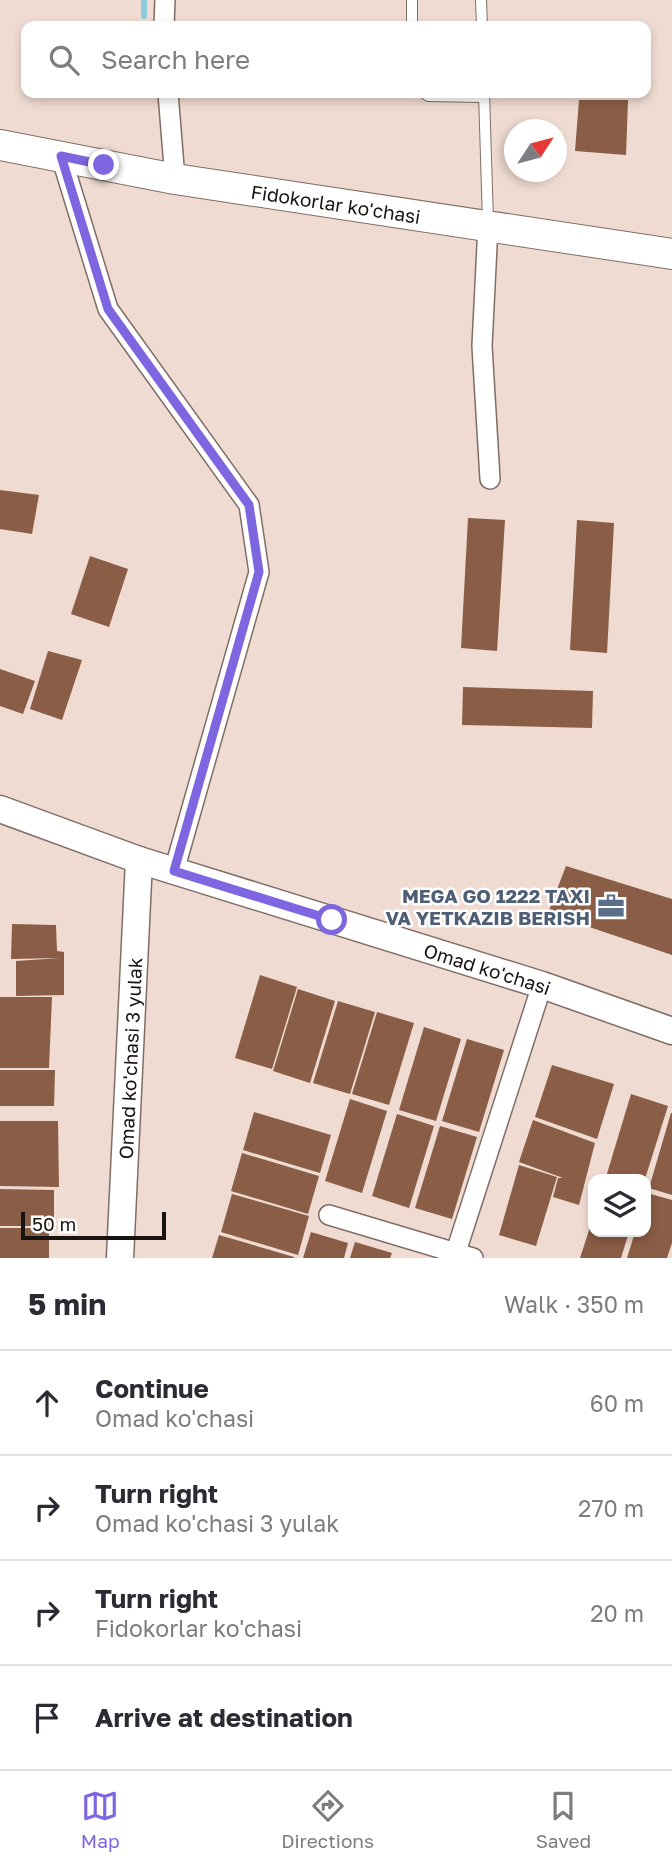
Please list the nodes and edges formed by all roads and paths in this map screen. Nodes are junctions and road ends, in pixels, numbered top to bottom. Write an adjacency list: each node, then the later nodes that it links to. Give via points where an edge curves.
1 (165, 0): 4 (street)
2 (412, 0): 5 (lane)
3 (481, 0): 6 (lane)
4 (164, 21)
5 (412, 21)
6 (482, 21)
7 (168, 98): 11 (street)
8 (484, 98): 12 (lane)
9 (0, 145): 10 (main road, Fidokorlar ko'chasi)
10 (61, 156): 11 (main road, Fidokorlar ko'chasi); 17 (street, via 108,309 249,505 259,572)
11 (175, 178): 12 (main road, Fidokorlar ko'chasi)
12 (488, 225): 13 (main road, Fidokorlar ko'chasi); 14 (street, via 482,346)
13 (672, 254)
14 (490, 479)
15 (0, 808): 16 (street, Omad ko'chasi)
16 (139, 860): 17 (street, Omad ko'chasi); 22 (street, Omad ko'chasi 3 yulak)
17 (174, 871): 18 (street, Omad ko'chasi)
18 (542, 985): 19 (street, Omad ko'chasi); 21 (street)
19 (672, 1031)
20 (329, 1215): 21 (street)
21 (461, 1256)
22 (120, 1258)

